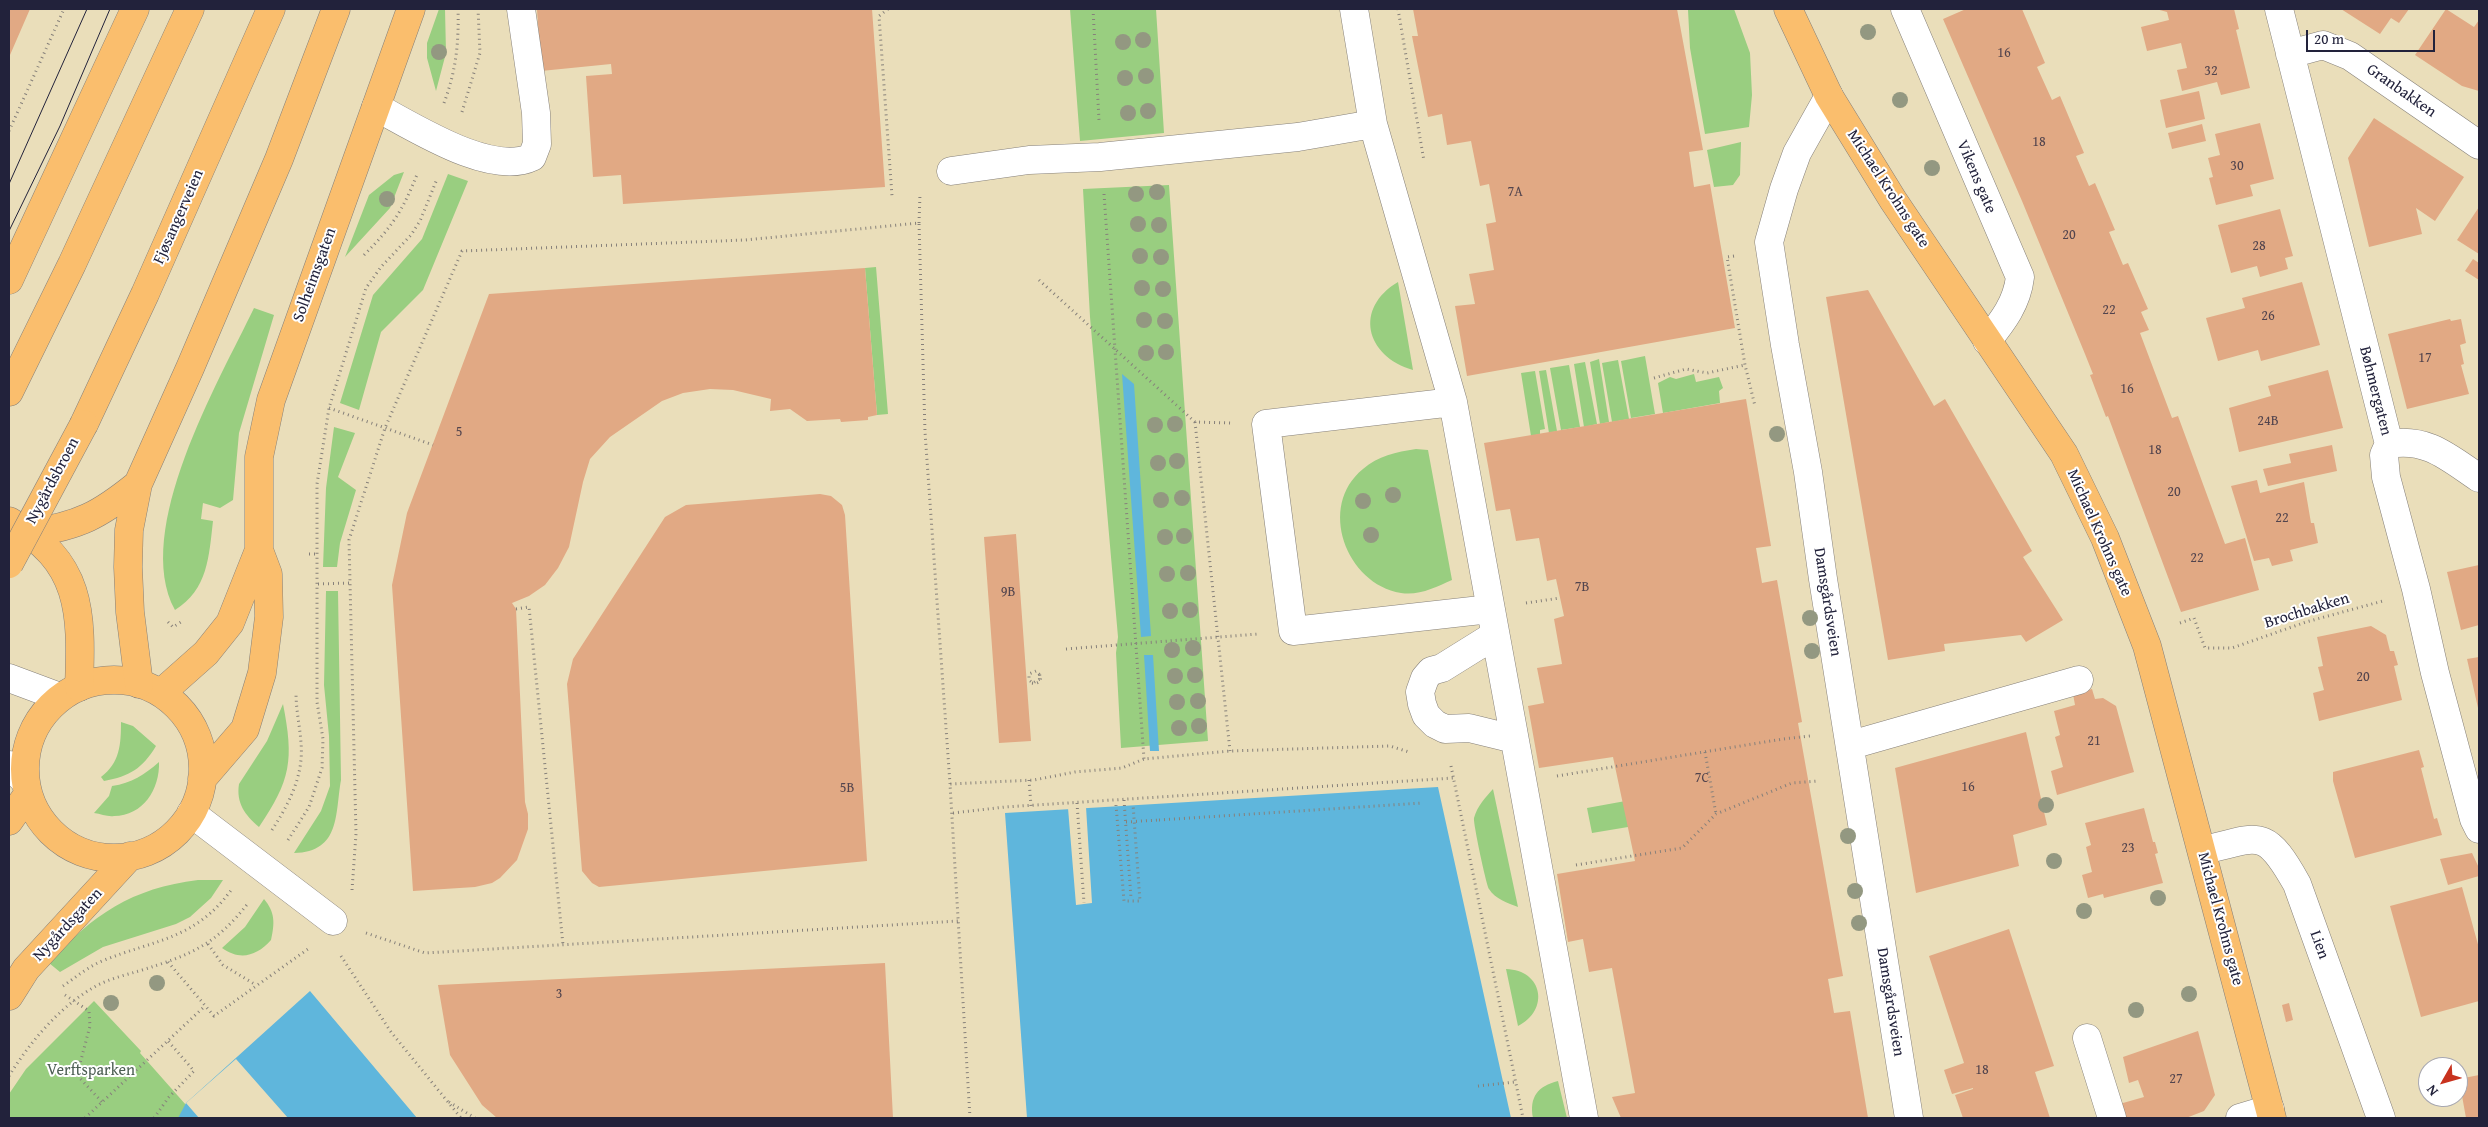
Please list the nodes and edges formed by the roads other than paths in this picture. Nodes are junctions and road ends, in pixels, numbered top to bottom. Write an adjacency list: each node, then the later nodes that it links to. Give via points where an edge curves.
1 (136, 9): 17 (main road)
2 (190, 9): 19 (main road)
3 (270, 9): 21 (main road, Fjøsangerveien)
4 (336, 9): 24 (main road, via 279,159)
5 (411, 9): 13 (main road, Solheimsgaten)
6 (521, 9): 13 (street, via 536,112 538,144 532,157 512,164 449,146)
7 (1354, 9): 14 (street)
8 (1788, 9): 12 (main road, Michael Krohns gate)
9 (1904, 9): 18 (street, Vikens gate, via 2020,277 2018,292 2009,312)
10 (2279, 9): 11 (street, Bøhmergaten)
11 (2290, 54): 15 (street, Granbakken, via 2323,45 2350,56); 22 (street, Bøhmergaten)
12 (1829, 96): 18 (main road, Michael Krohns gate); 47 (street, Damsgårdsveien, via 1797,154 1769,242)
13 (376, 107): 26 (main road, Solheimsgaten, via 271,400 259,457)
14 (1373, 124): 16 (street, via 1298,137 1100,157 1029,160); 20 (street)
15 (2479, 145)
16 (951, 171)
17 (9, 280)
18 (1987, 341): 40 (main road, Michael Krohns gate, via 2064,454 2105,538 2147,646)
19 (10, 390)
20 (1453, 402): 28 (street); 28 (street, via 1266,424 1293,631)
21 (84, 424): 27 (main road, Nygårdsbroen, bridge)
22 (2389, 444): 23 (street, via 2407,440 2433,448); 39 (street, Bøhmergaten, via 2384,455 2386,477 2437,682)
23 (2479, 478)
24 (138, 484): 25 (main road, via 110,507 84,521 61,529); 31 (main road, via 128,530 130,612)
25 (20, 527): 32 (main road, via 60,565 78,603 80,634)
26 (259, 550): 31 (main road, Solheimsgaten, via 230,623 206,653); 35 (main road, Solheimsgaten, via 268,574 269,617 262,672 245,729)
27 (9, 564)
28 (1493, 622): 33 (street); 33 (street, via 1442,668 1431,671 1420,692 1422,704 1426,715 1446,729 1469,728)
29 (9, 678): 32 (street)
30 (2079, 680): 34 (street)
31 (150, 688): 32 (main road, via 119,680 98,681); 35 (main road, via 180,709 194,730 202,754)
32 (70, 692): 36 (main road, via 49,708 31,734)
33 (1514, 739): 46 (street)
34 (1858, 743)
35 (202, 779): 37 (main road)
36 (21, 780): 38 (main road); 41 (main road, via 46,827 60,840 75,850 94,856)
37 (191, 813): 41 (main road, via 172,837 145,853); 42 (street)
38 (9, 821)
39 (2479, 829)
40 (2202, 851): 45 (main road, Michael Krohns gate); 50 (street, Lien, via 2246,839 2262,839 2282,856 2297,884)
41 (130, 856): 43 (main road, Nygårdsgaten, via 26,969)
42 (330, 928)
43 (9, 996)
44 (2087, 1038): 48 (street)
45 (2271, 1114): 49 (street)
46 (1584, 1118)
47 (1909, 1118)
48 (2112, 1118)
49 (2240, 1118)
50 (2381, 1118)

